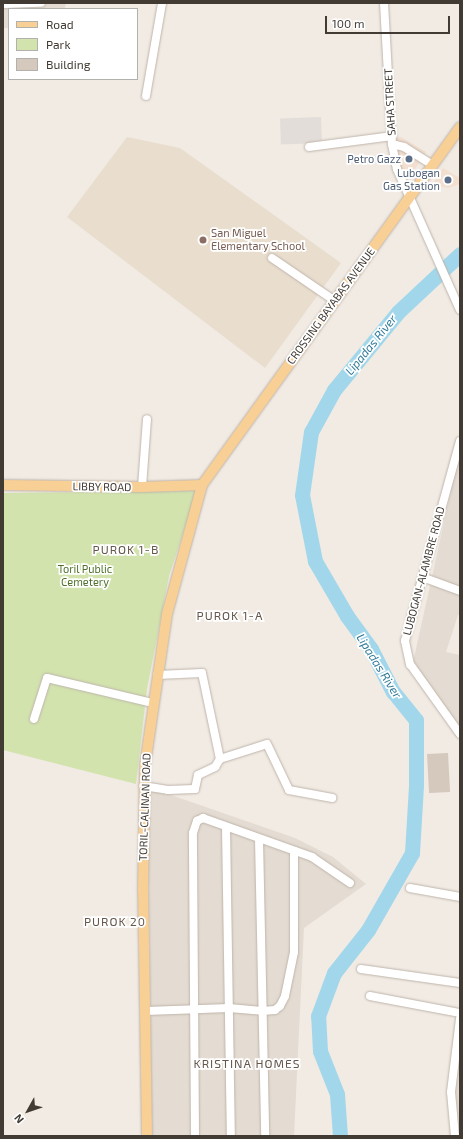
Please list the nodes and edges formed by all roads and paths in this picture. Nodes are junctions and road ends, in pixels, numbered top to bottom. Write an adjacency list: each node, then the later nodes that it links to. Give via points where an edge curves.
1 (41, 3): 4 (street)
2 (162, 3): 5 (street)
3 (384, 3): 7 (street, SAHA STREET)
4 (3, 4)
5 (146, 96)
6 (460, 127): 9 (main road, CROSSING BAYABAS AVENUE)
7 (392, 140): 8 (street); 9 (street); 10 (street, SAHA STREET, via 399,179)
8 (309, 147)
9 (433, 165): 10 (main road, CROSSING BAYABAS AVENUE)
10 (409, 198): 12 (main road, CROSSING BAYABAS AVENUE); 13 (street)
11 (272, 258): 12 (street)
12 (334, 301): 17 (main road, CROSSING BAYABAS AVENUE)
13 (460, 310)
14 (147, 419): 18 (street)
15 (460, 441): 19 (street, LUBOGAN-ALAMBRE ROAD)
16 (3, 485): 18 (main road, LIBBY ROAD)
17 (202, 485): 18 (main road, LIBBY ROAD); 21 (main road, TORIL-CALINAN ROAD, via 172,590)
18 (142, 487)
19 (422, 576): 20 (street); 24 (street, LUBOGAN-ALAMBRE ROAD, via 407,630 407,654 410,664)
20 (460, 591)
21 (157, 675): 22 (main road, TORIL-CALINAN ROAD); 25 (street, via 202,673)
22 (152, 703): 23 (street, via 47,678); 26 (main road, TORIL-CALINAN ROAD)
23 (34, 719)
24 (460, 734)
25 (220, 759): 26 (street, via 214,767 198,775 195,789 168,790); 27 (street, via 267,744 289,790)
26 (143, 786): 39 (main road, TORIL-CALINAN ROAD)
27 (332, 798)
28 (226, 827): 29 (street); 37 (street, via 202,818 193,833); 38 (street)
29 (259, 839): 30 (street); 40 (street)
30 (294, 851): 31 (street, via 312,857); 40 (street, via 292,965 280,1006 274,1010)
31 (350, 883)
32 (410, 888): 33 (street)
33 (460, 897)
34 (361, 970): 35 (street)
35 (460, 983)
36 (370, 996): 41 (street)
37 (194, 1008): 38 (street); 39 (street); 44 (street)
38 (229, 1008): 40 (street); 45 (street)
39 (146, 1011): 43 (main road, TORIL-CALINAN ROAD)
40 (262, 1011): 46 (street)
41 (460, 1013)
42 (460, 1019): 47 (street, via 451,1092)
43 (147, 1136)
44 (194, 1136)
45 (231, 1136)
46 (265, 1136)
47 (455, 1136)

